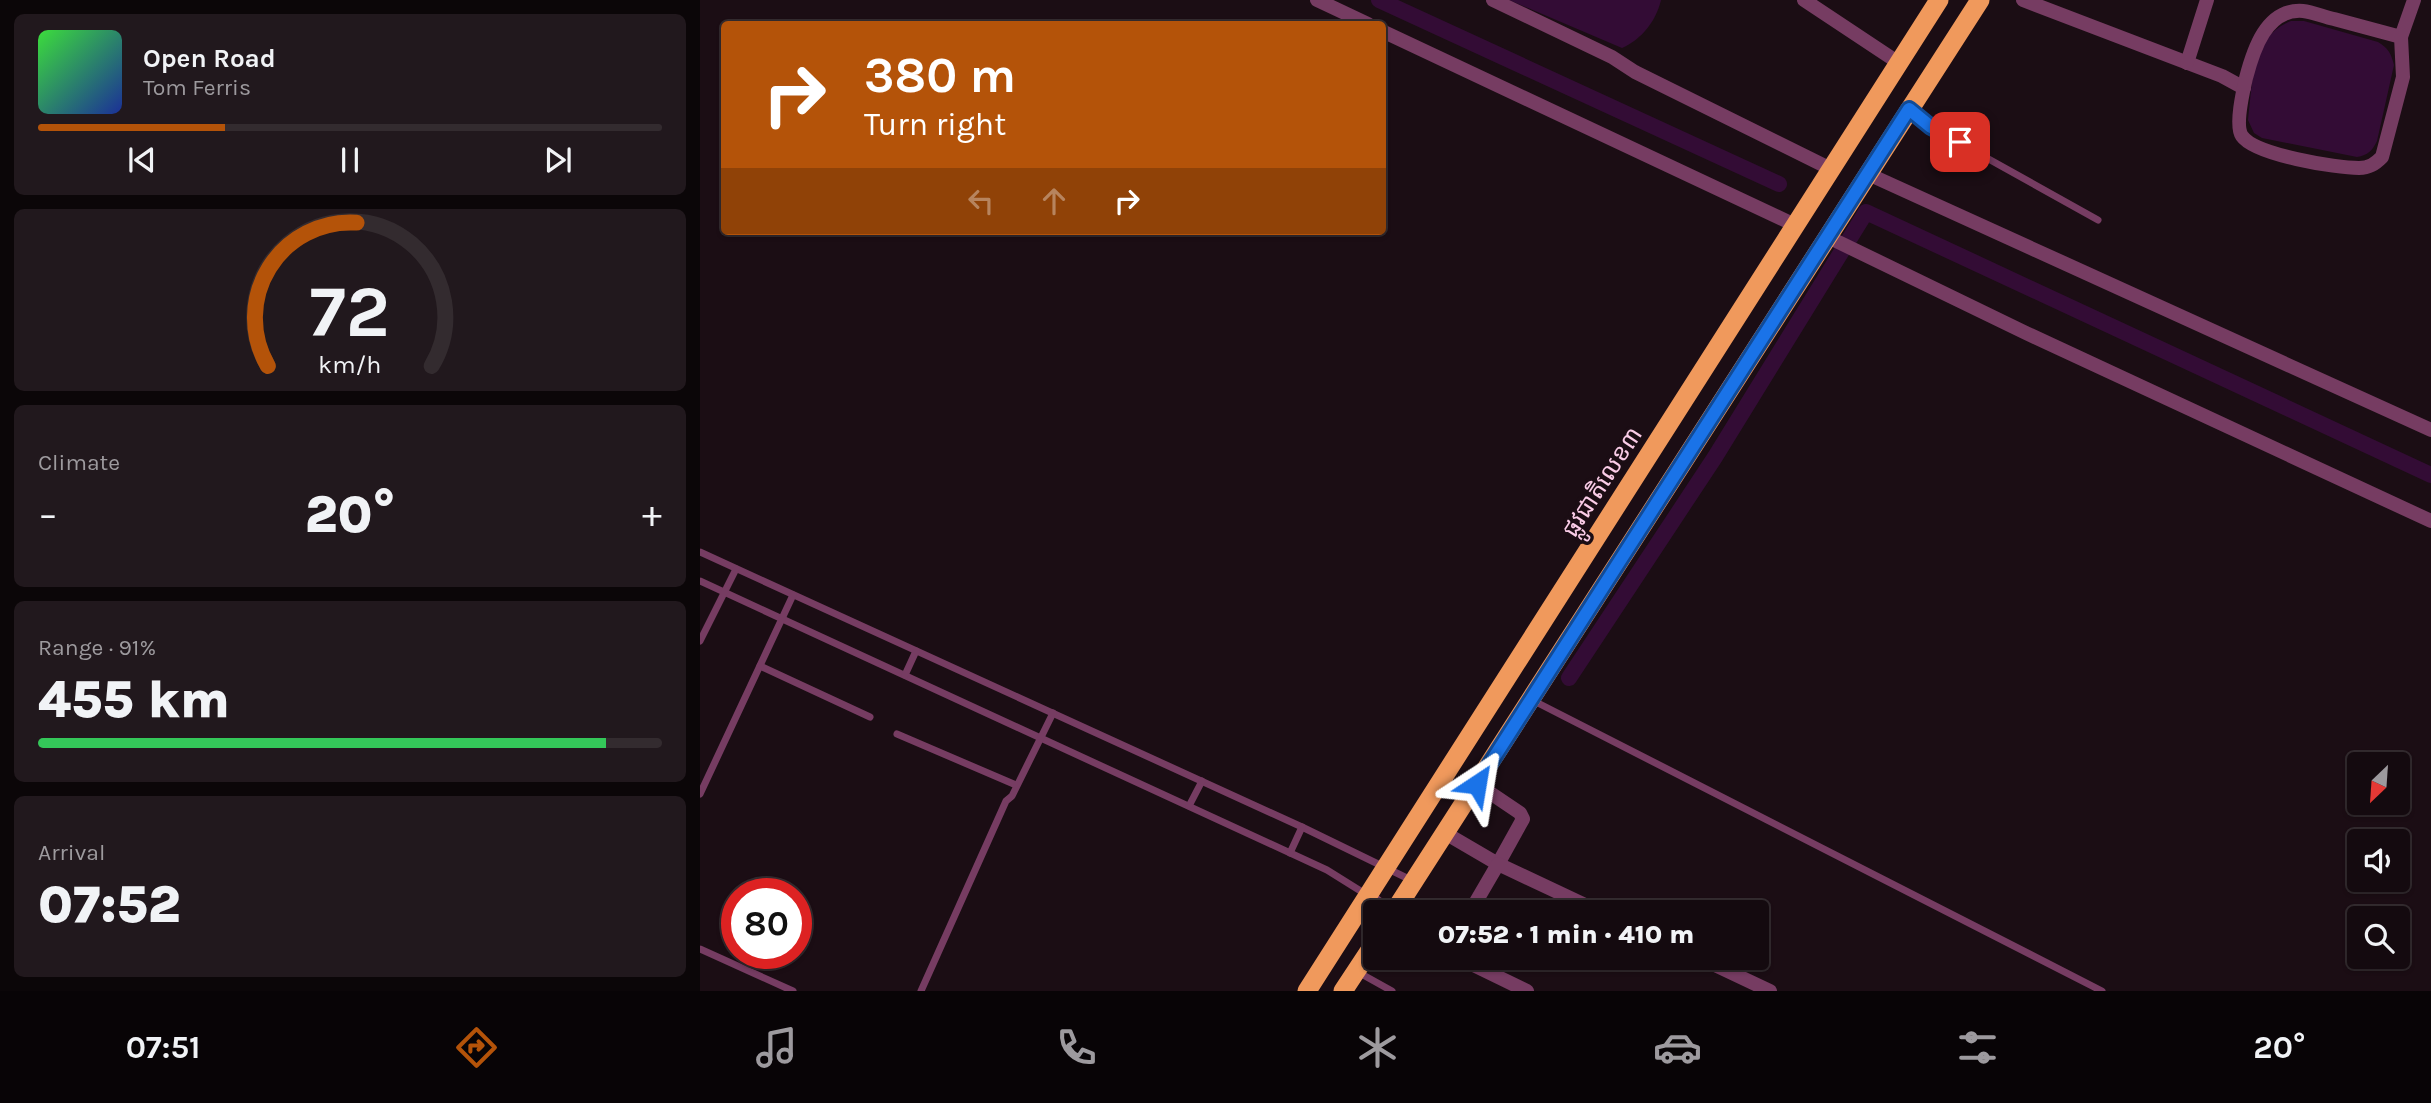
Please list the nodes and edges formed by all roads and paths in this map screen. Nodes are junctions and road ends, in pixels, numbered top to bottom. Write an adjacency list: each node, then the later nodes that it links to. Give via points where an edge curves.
1 (1317, 0): 9 (street)
2 (1493, 0): 16 (street)
3 (1804, 0): 12 (street)
4 (1939, 0): 12 (highway, ផ្លូវជាតិលេខ៣)
5 (1980, 0): 15 (highway)
6 (2023, 0): 13 (street)
7 (2207, 0): 13 (street)
8 (2414, 0): 11 (street)
9 (1362, 21)
10 (1386, 33): 18 (street)
11 (2401, 37): 14 (street, via 2303,11 2281,15 2256,43); 14 (street, via 2403,77 2382,157 2372,166 2360,169 2286,157 2249,143 2239,128)
12 (1899, 63): 16 (highway, ផ្លូវជាតិលេខ៣)
13 (2187, 63): 14 (street)
14 (2244, 88)
15 (1909, 109): 17 (highway); 19 (lane, via 1931,127)
16 (1830, 172): 18 (highway, ផ្លូវជាតិលេខ៣)
17 (1864, 180): 20 (highway); 21 (street)
18 (1799, 220): 47 (highway, ផ្លូវជាតិលេខ៣)
19 (2098, 220)
20 (1830, 233): 22 (street, via 2026,332); 33 (highway)
21 (2431, 430)
22 (2431, 521)
23 (700, 552): 24 (lane)
24 (736, 569): 26 (lane); 27 (lane)
25 (700, 581): 26 (lane)
26 (725, 592): 28 (lane); 29 (lane)
27 (793, 595): 28 (lane); 30 (lane)
28 (782, 618): 31 (lane); 32 (lane)
29 (700, 641)
30 (916, 651): 32 (lane); 34 (lane)
31 (760, 666): 35 (lane); 41 (lane)
32 (905, 675): 37 (lane)
33 (1531, 700): 39 (highway); 66 (lane)
34 (1053, 713): 37 (lane); 38 (lane)
35 (870, 717)
36 (897, 734): 40 (lane)
37 (1040, 738): 40 (lane); 42 (lane)
38 (1202, 781): 42 (lane); 43 (lane)
39 (1477, 784): 44 (highway); 46 (street, via 1523,819)
40 (1016, 785): 60 (lane)
41 (700, 794)
42 (1189, 806): 45 (lane)
43 (1303, 827): 45 (lane); 47 (lane)
44 (1445, 833): 46 (street); 48 (highway)
45 (1290, 853): 49 (lane)
46 (1498, 864): 52 (street); 53 (street)
47 (1387, 866): 48 (lane); 49 (highway, ផ្លូវជាតិលេខ៣)
48 (1415, 882): 51 (highway)
49 (1368, 896): 50 (street); 61 (highway, ផ្លូវជាតិលេខ៣)
50 (1373, 900)
51 (1402, 900)
52 (1477, 900)
53 (1574, 900)
54 (700, 949): 59 (lane)
55 (1363, 960): 58 (highway)
56 (1484, 970): 64 (street)
57 (1726, 970): 65 (street)
58 (1356, 971): 62 (highway); 63 (lane)
59 (793, 991)
60 (921, 991)
61 (1307, 991)
62 (1343, 991)
63 (1392, 991)
64 (1527, 991)
65 (1770, 991)
66 (2102, 991)

